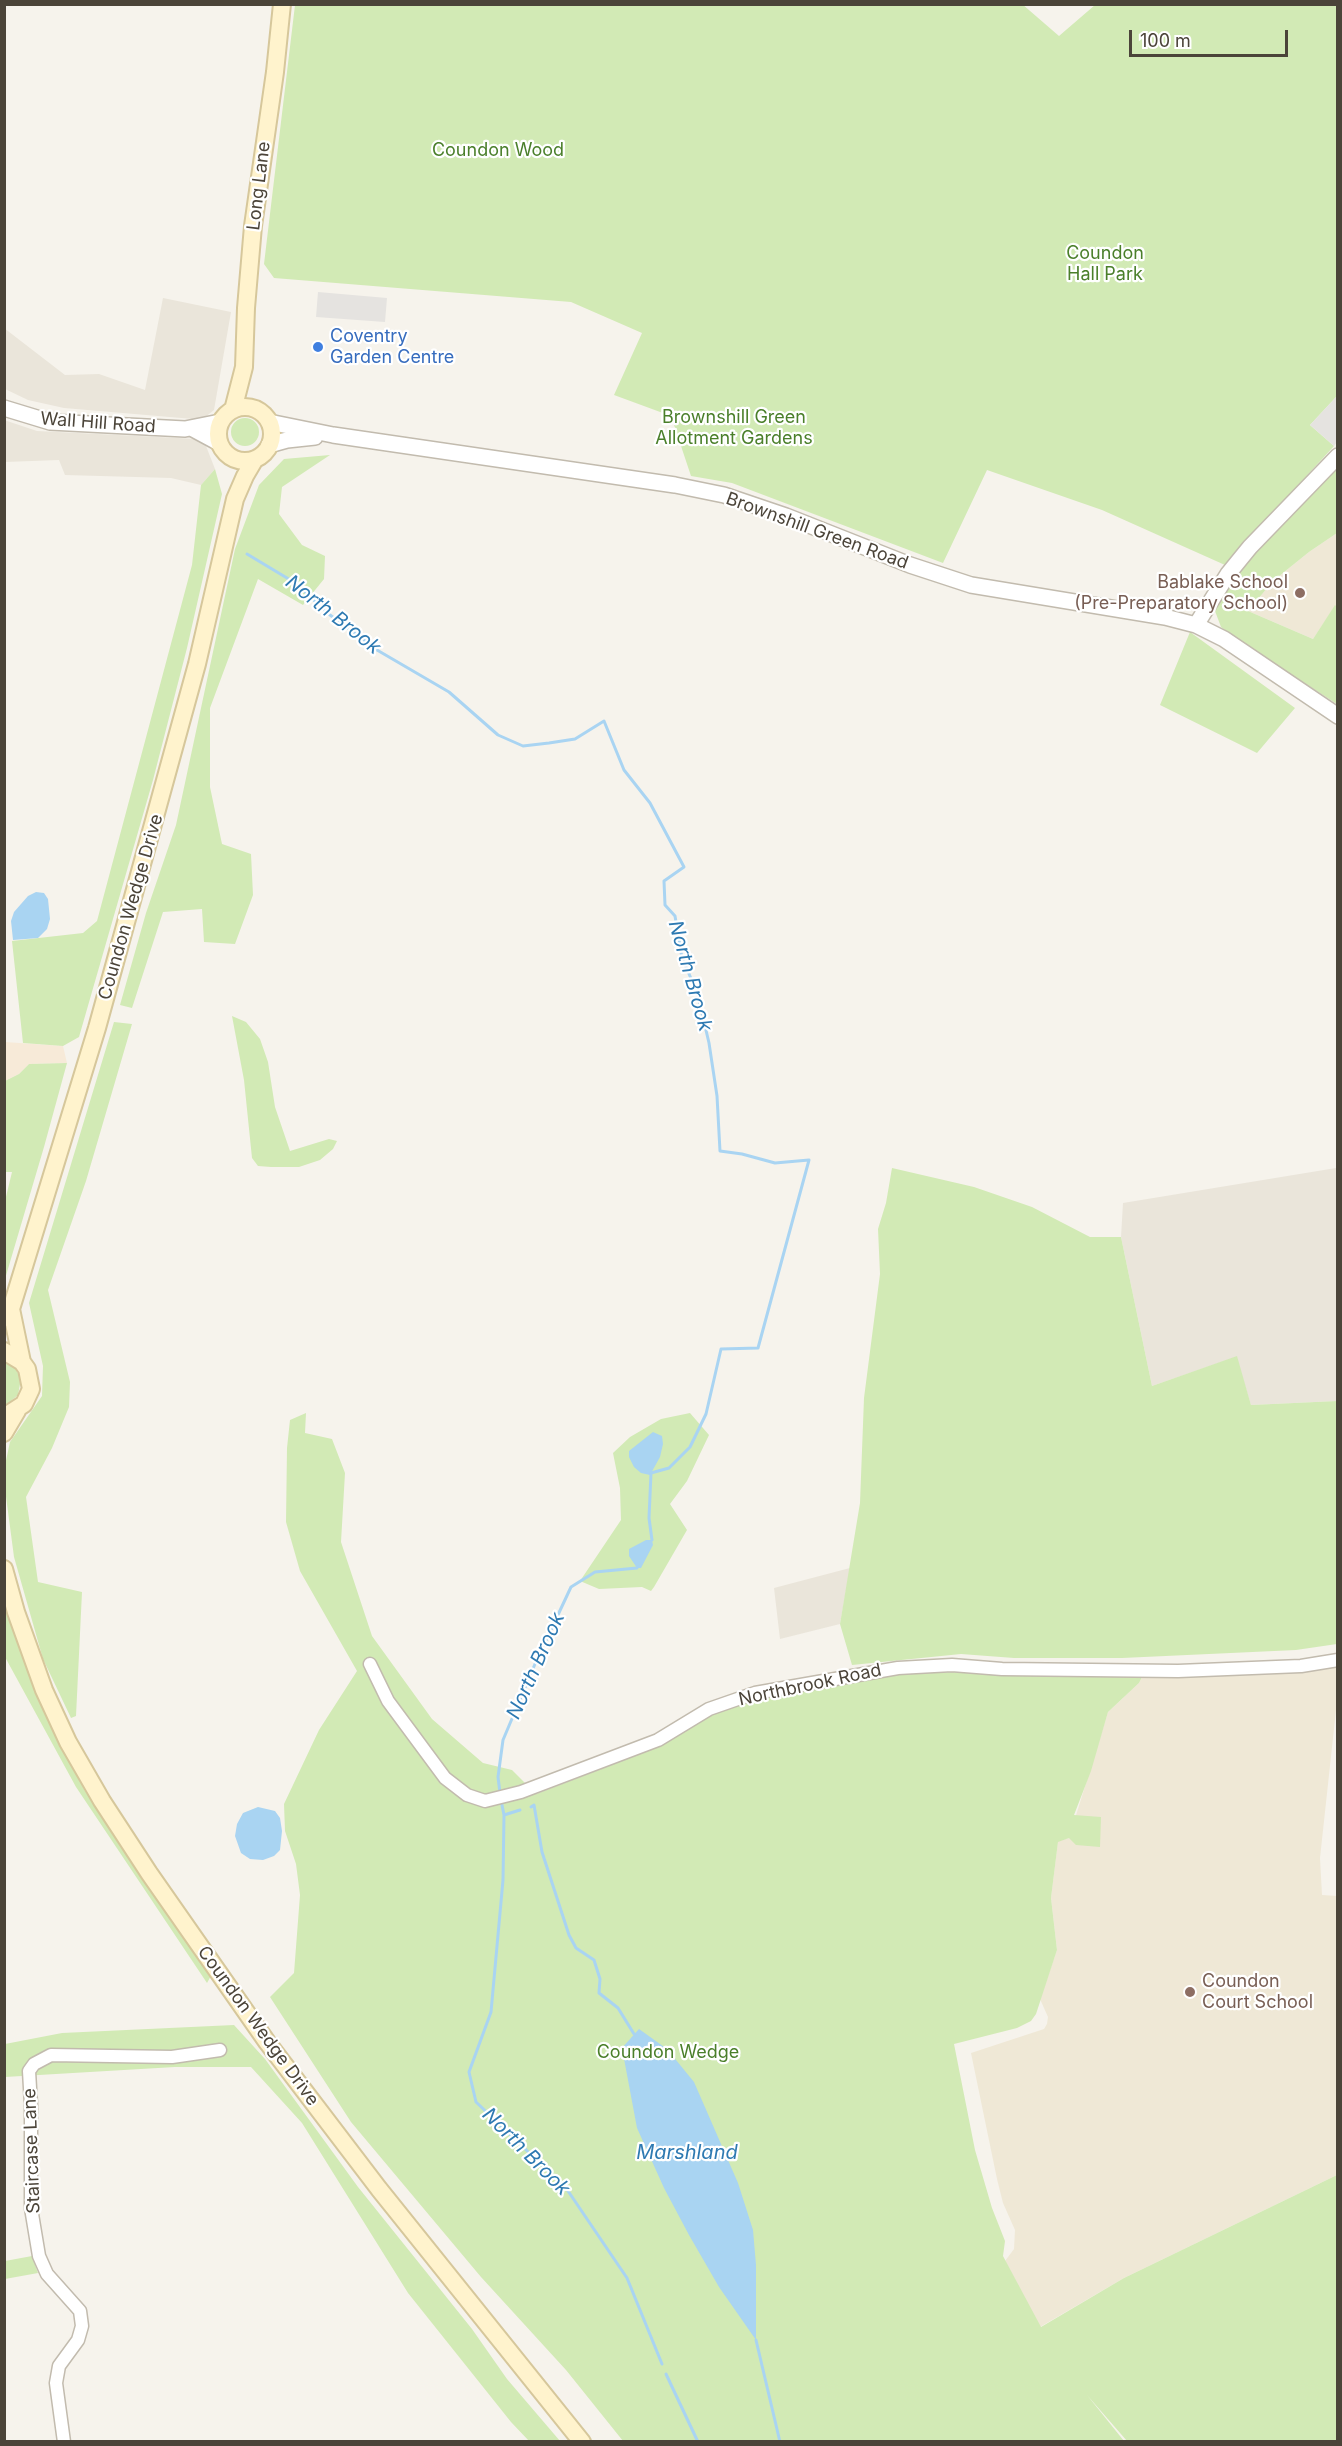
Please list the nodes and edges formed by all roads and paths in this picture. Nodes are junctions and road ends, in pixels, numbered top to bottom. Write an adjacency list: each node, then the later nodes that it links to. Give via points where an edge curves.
1 (282, 4): 2 (main road, Long Lane, via 253,225)
2 (244, 367): 4 (main road, Long Lane); 5 (main road, Long Lane)
3 (4, 408): 8 (street, Wall Hill Road, via 50,422)
4 (232, 410): 5 (main road); 6 (main road)
5 (256, 410): 7 (main road)
6 (220, 422): 8 (street, Wall Hill Road); 11 (main road, via 218,431)
7 (269, 422): 9 (street, Brownshill Green Road); 10 (main road)
8 (193, 429): 11 (street, Wall Hill Road)
9 (333, 435): 10 (street); 15 (street, Brownshill Green Road, via 724,495 971,585 1165,616)
10 (269, 445): 13 (main road)
11 (223, 448): 13 (main road, via 237,460); 14 (main road, Coundon Wedge Drive, via 232,468)
12 (1338, 456): 15 (street, via 1250,547)
13 (255, 459): 14 (main road, Coundon Wedge Drive)
14 (235, 500): 17 (main road, Coundon Wedge Drive, via 197,664 147,849 97,1028)
15 (1196, 625): 16 (street, Brownshill Green Road, via 1224,639)
16 (1338, 716)
17 (8, 1314): 19 (main road, Coundon Wedge Drive)
18 (4, 1351): 19 (main road)
19 (22, 1362): 20 (main road, Coundon Wedge Drive, via 31,1389 24,1404)
20 (11, 1414): 21 (main road, Coundon Wedge Drive)
21 (4, 1433)
22 (4, 1569): 27 (main road, Coundon Wedge Drive, via 44,1690 68,1742 143,1864 267,2042)
23 (1338, 1660): 24 (street, Northbrook Road, via 1301,1666 1178,1671 952,1665 898,1668 755,1693 709,1709 658,1740 521,1792 485,1801 466,1795 445,1778 388,1701)
24 (370, 1664)
25 (220, 2050): 26 (street, Staircase Lane, via 172,2056 51,2055 29,2071 31,2208 39,2256 47,2274 80,2311 82,2326 78,2340 59,2366 56,2383)
26 (64, 2442)
27 (582, 2442)

